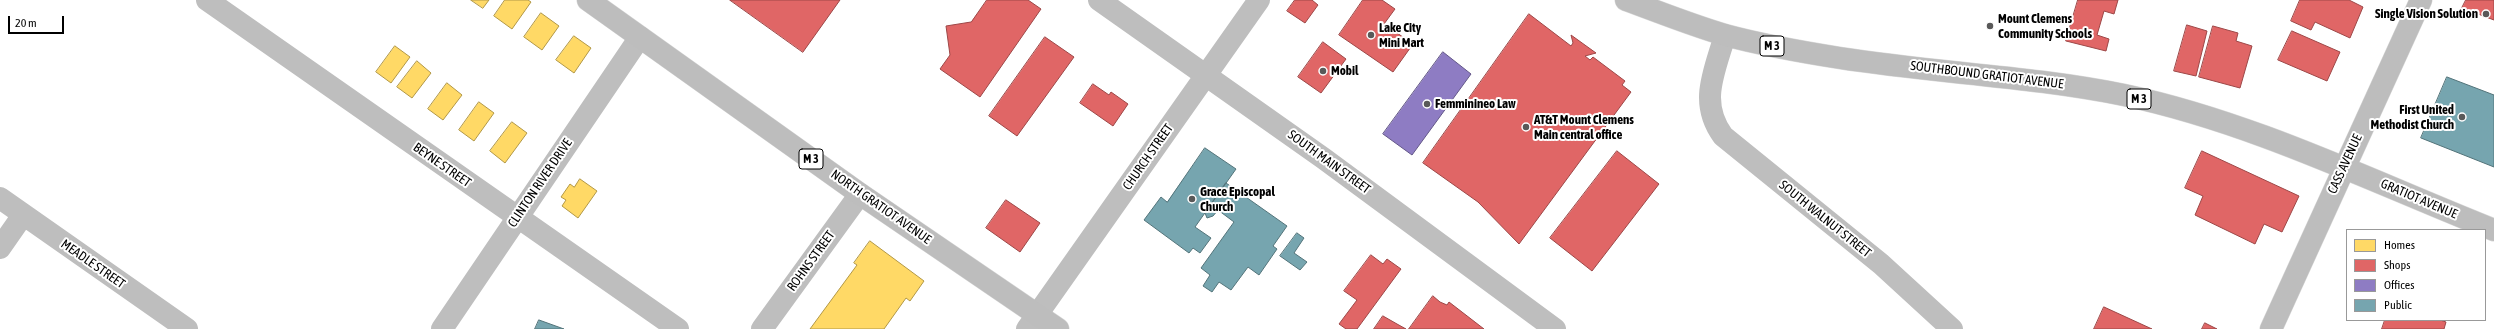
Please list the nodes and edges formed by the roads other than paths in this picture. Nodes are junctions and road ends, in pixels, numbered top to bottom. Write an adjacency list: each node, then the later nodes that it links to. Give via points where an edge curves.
1 (207, 0): 14 (street, BEYNE STREET)
2 (588, 0): 8 (main road, NORTH GRATIOT AVENUE / M 3)
3 (1099, 0): 9 (street, SOUTH MAIN STREET)
4 (1259, 0): 9 (street, CHURCH STREET)
5 (1626, 0): 7 (main road, SOUTHBOUND GRATIOT AVENUE / M 3)
6 (2421, 0): 10 (main road, CASS AVENUE)
7 (1725, 35): 10 (main road, SOUTHBOUND GRATIOT AVENUE / M 3, via 1842,58 2037,80 2125,95 2241,128); 24 (street, SOUTH WALNUT STREET, via 1708,97 1716,126 1730,143 1881,264)
8 (640, 38): 11 (main road, NORTH GRATIOT AVENUE / M 3); 14 (street, CLINTON RIVER DRIVE)
9 (1206, 75): 17 (street, CHURCH STREET); 18 (street, SOUTH MAIN STREET, via 1324,158)
10 (2344, 168): 15 (main road, GRATIOT AVENUE / M 3); 25 (main road, CASS AVENUE)
11 (860, 194): 17 (main road, NORTH GRATIOT AVENUE / M 3); 22 (street, ROHNS STREET)
12 (0, 198): 13 (street, MEADLE STREET)
13 (23, 215): 16 (street); 19 (street, MEADLE STREET)
14 (516, 218): 20 (street, CLINTON RIVER DRIVE); 21 (street, BEYNE STREET)
15 (2494, 230)
16 (0, 248)
17 (1032, 322): 23 (main road, NORTH GRATIOT AVENUE / M 3)
18 (1548, 327)
19 (187, 329)
20 (442, 329)
21 (678, 329)
22 (762, 329)
23 (1058, 329)
24 (1952, 329)
25 (2271, 329)

